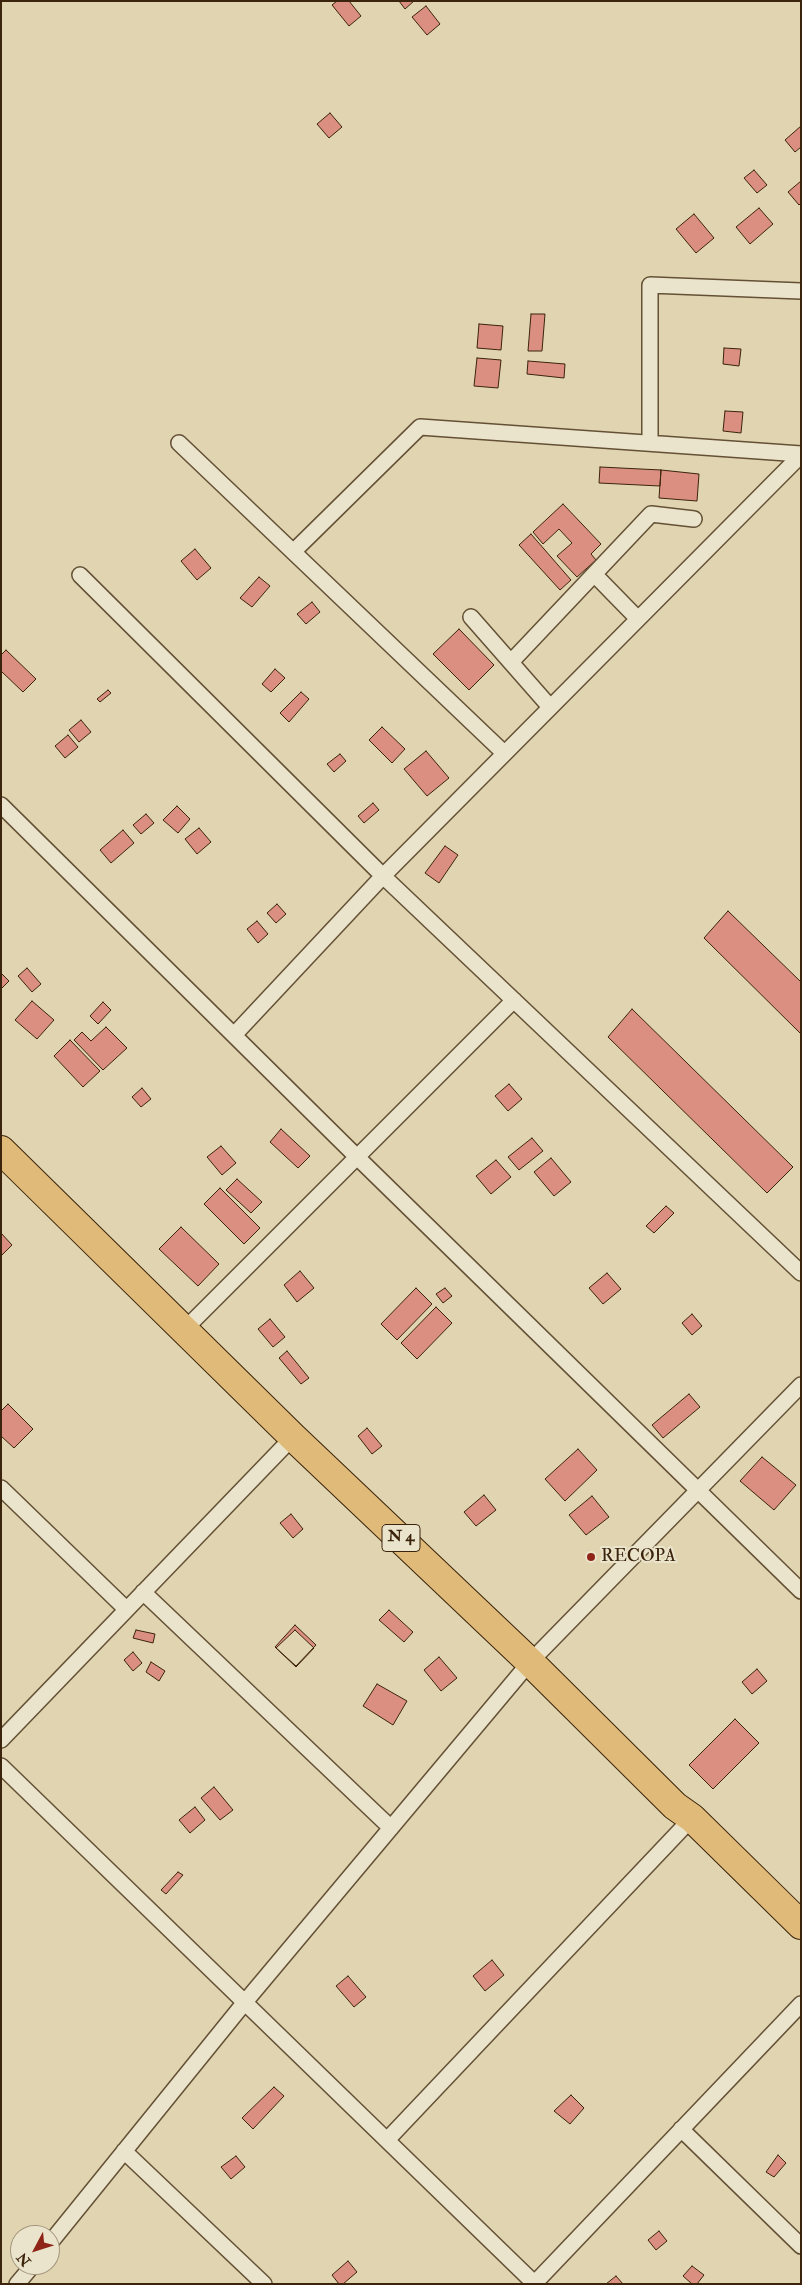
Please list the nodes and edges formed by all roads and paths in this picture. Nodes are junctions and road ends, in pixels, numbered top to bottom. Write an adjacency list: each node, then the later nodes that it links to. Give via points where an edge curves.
1 (801, 291): 3 (street, via 650,285)
2 (178, 443): 6 (street)
3 (650, 443): 4 (street); 6 (street, via 420,427)
4 (801, 454): 10 (street)
5 (694, 518): 7 (street, via 651,514)
6 (293, 552): 13 (street)
7 (594, 574): 10 (street); 11 (street)
8 (80, 575): 15 (street)
9 (472, 618): 11 (street)
10 (638, 619): 12 (street)
11 (511, 662): 12 (street)
12 (550, 707): 13 (street)
13 (504, 753): 15 (street)
14 (1, 804): 17 (street)
15 (383, 876): 16 (street); 17 (street)
16 (514, 1000): 19 (street); 20 (street)
17 (234, 1035): 19 (street)
18 (1, 1150): 21 (highway, N 4)
19 (356, 1156): 21 (street); 25 (street)
20 (801, 1273)
21 (184, 1330): 23 (highway, N 4)
22 (801, 1385): 25 (street)
23 (293, 1437): 27 (street); 29 (highway, N 4)
24 (1, 1488): 28 (street)
25 (698, 1492): 26 (street); 29 (street)
26 (801, 1591)
27 (143, 1592): 28 (street); 33 (street)
28 (126, 1610): 30 (street)
29 (530, 1662): 32 (highway, N 4, via 675,1806); 33 (street)
30 (1, 1740)
31 (1, 1766): 35 (street)
32 (692, 1818): 34 (highway, N 4); 38 (street)
33 (391, 1828): 35 (street)
34 (801, 1925)
35 (245, 2002): 38 (street); 39 (street)
36 (801, 2004): 37 (street)
37 (682, 2129): 41 (street); 43 (street)
38 (387, 2140): 43 (street)
39 (124, 2151): 40 (street); 42 (street)
40 (60, 2231)
41 (801, 2246)
42 (264, 2284)
43 (535, 2284)

